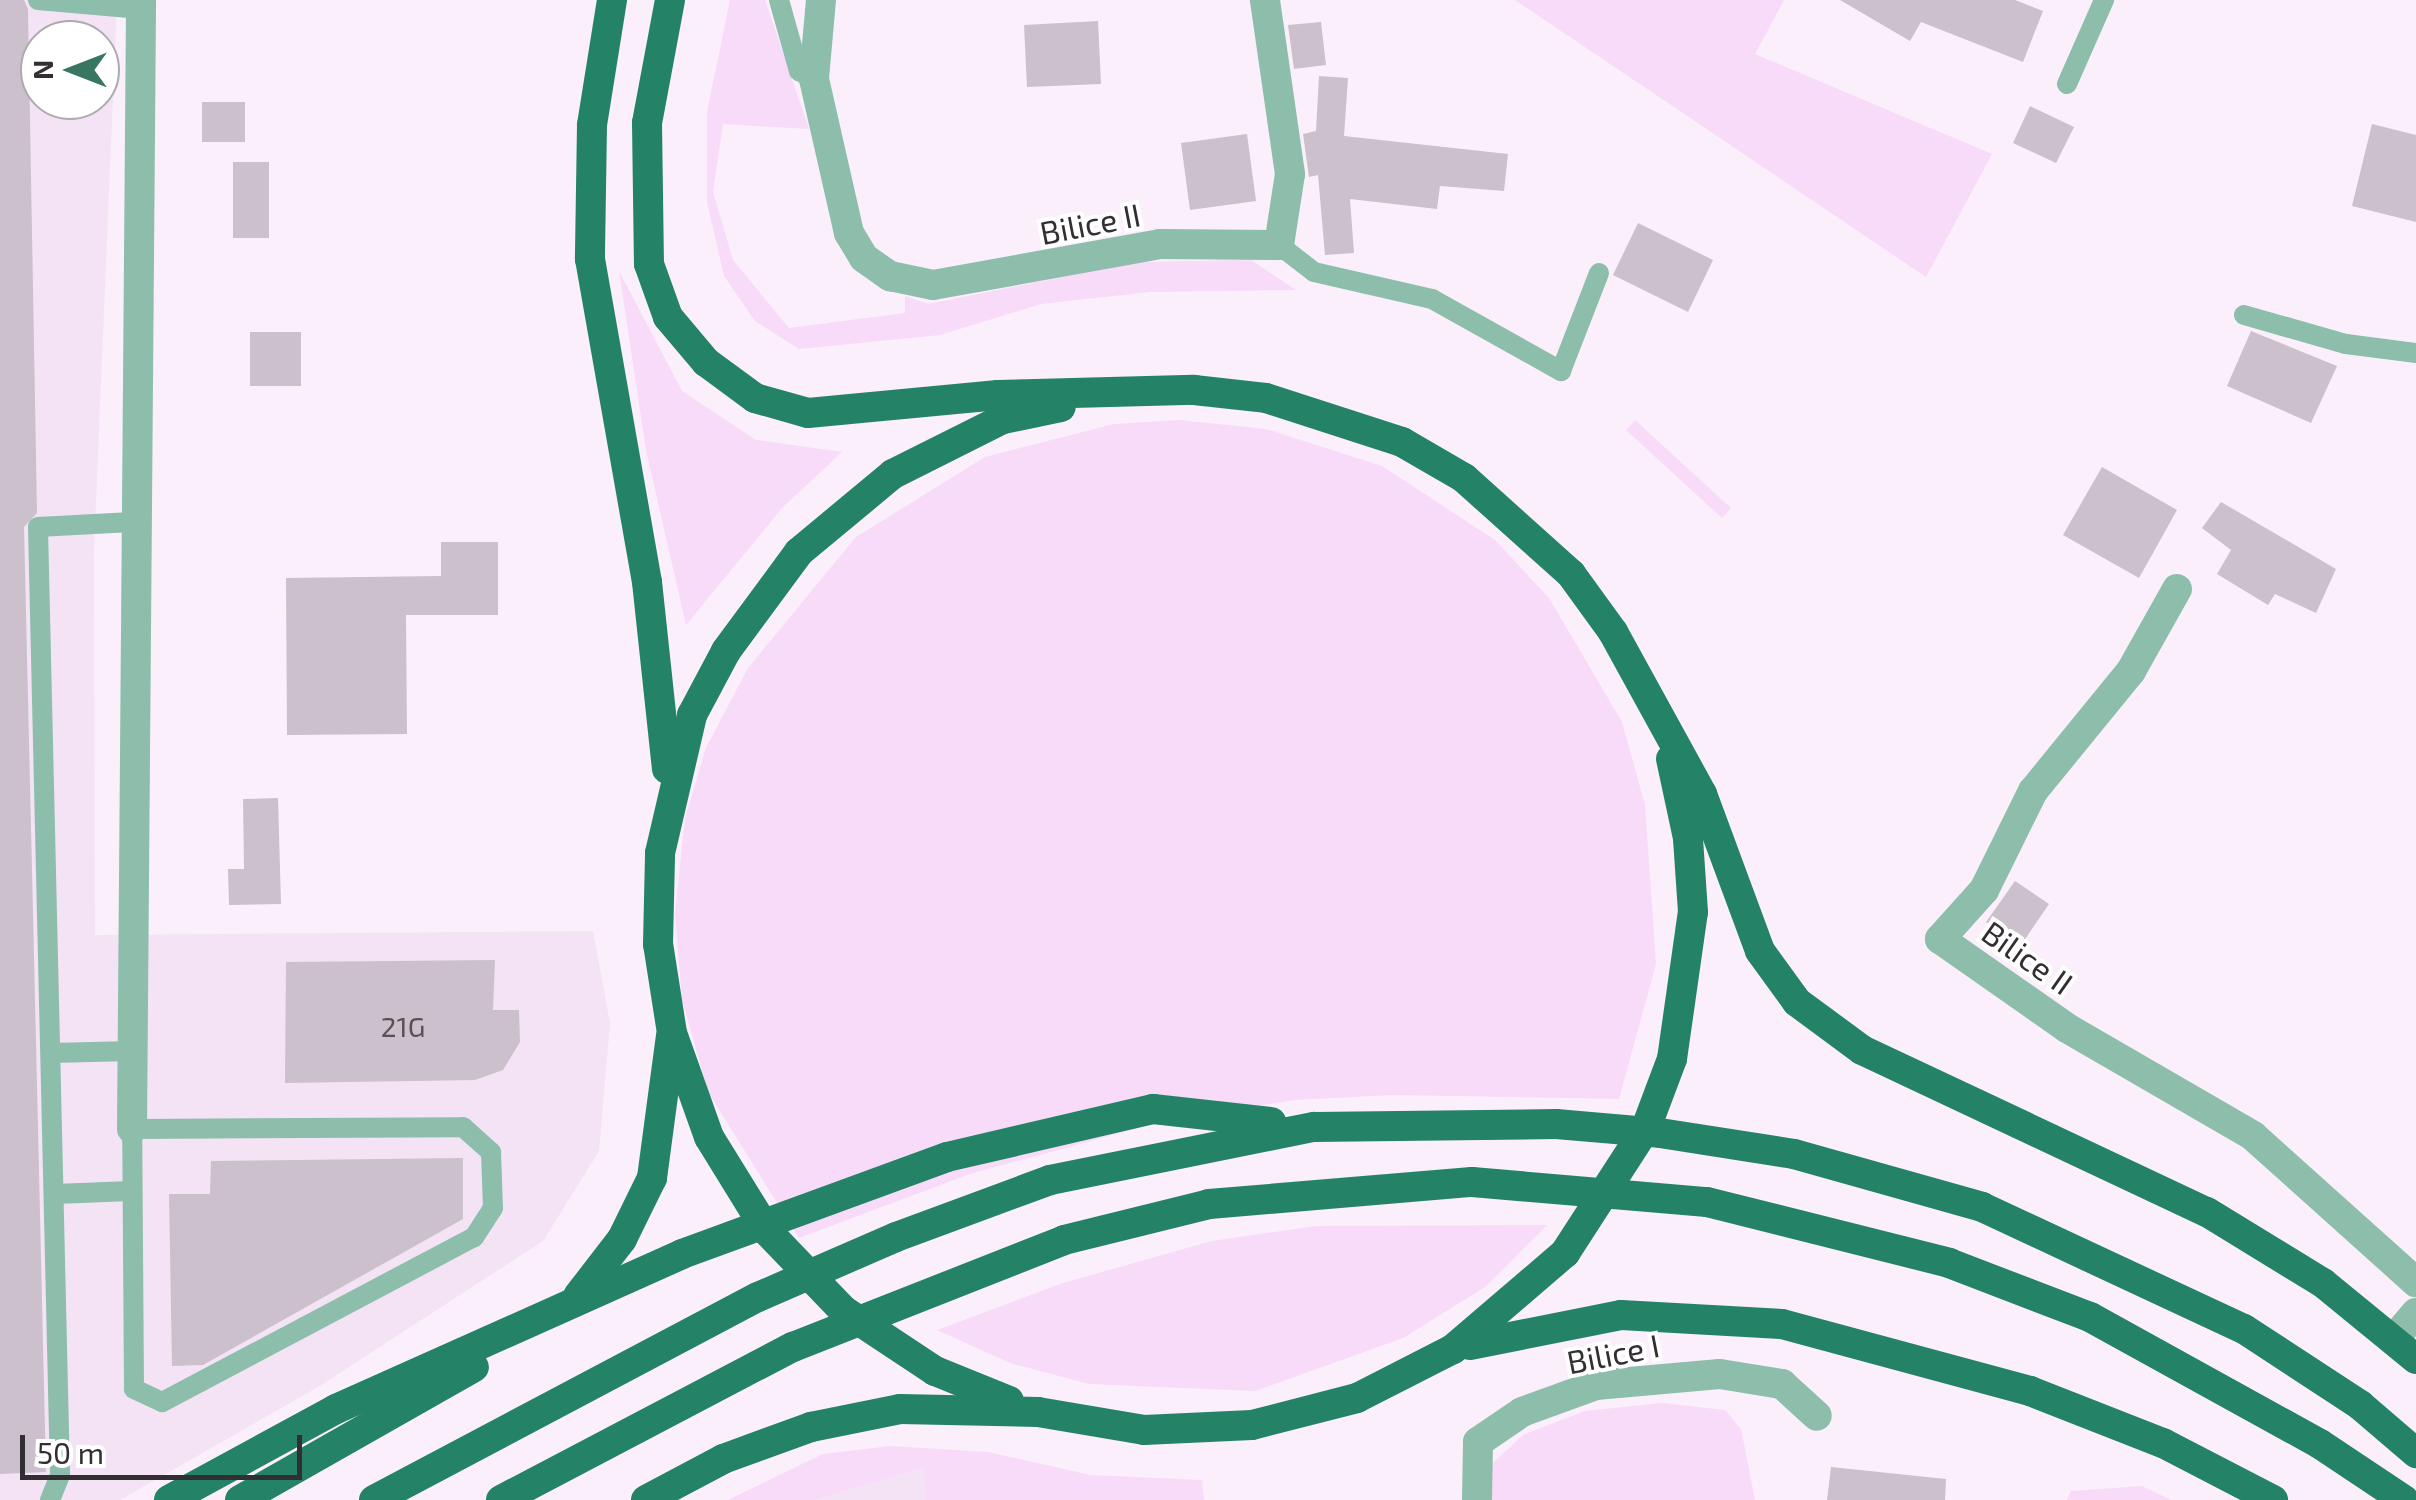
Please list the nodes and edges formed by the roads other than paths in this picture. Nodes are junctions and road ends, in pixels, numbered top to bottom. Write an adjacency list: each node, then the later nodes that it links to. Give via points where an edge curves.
1 (38, 0): 8 (lane)
2 (612, 0): 19 (highway, via 592,125 590,259 664,695)
3 (670, 0): 15 (highway, via 647,122 649,264 668,317 706,362 755,398 808,414 998,395)
4 (780, 0): 9 (lane, Bilice II, via 800,71)
5 (821, 0): 9 (street, Bilice II)
6 (1266, 0): 11 (street, via 1290,174)
7 (2104, 0): 10 (lane)
8 (141, 5): 16 (street)
9 (814, 78): 11 (street, Bilice II, via 833,187 849,233 864,258 912,284 980,279 1160,244)
10 (2068, 84)
11 (1278, 245): 12 (lane, via 1314,272 1432,300 1561,371)
12 (1599, 273)
13 (2244, 315): 14 (lane, via 2346,344)
14 (2416, 353)
15 (1122, 393): 18 (highway, via 1266,398 1402,442 1506,511 1571,574); 19 (highway, via 1003,420 956,442 893,474 799,552 721,658 692,716)
16 (132, 522): 21 (street); 22 (lane, via 38,527)
17 (2177, 590): 27 (street, Bilice II, via 2131,671 2033,792 1984,890 1940,939 2068,1028 2253,1136)
18 (1647, 695): 29 (highway, via 1702,794 1760,951 1798,1002 1862,1050 2207,1212 2322,1283); 30 (highway, via 1688,838 1691,949 1672,1058 1646,1128 1576,1238 1513,1305)
19 (668, 798): 20 (highway, via 658,944)
20 (672, 1033): 31 (highway, via 709,1137 767,1231 818,1284 936,1372); 36 (highway, via 652,1178 584,1292 490,1357)
21 (132, 1051): 22 (lane); 24 (street)
22 (51, 1052): 26 (lane)
23 (1314, 1127): 33 (highway, via 1500,1124 1660,1133 1794,1154 1982,1207 2244,1329 2360,1405); 35 (highway, via 1153,1110 947,1156 682,1254 336,1410); 37 (highway, via 1050,1180 896,1237 584,1385)
24 (132, 1129): 25 (lane); 25 (lane, via 462,1127 492,1152 494,1208 474,1237 162,1402 134,1389)
25 (131, 1192): 26 (lane)
26 (54, 1194): 34 (lane, via 60,1475)
27 (2416, 1282)
28 (2416, 1313): 29 (street)
29 (2405, 1349)
30 (1453, 1350): 31 (highway, via 1356,1398 1252,1424 1144,1430); 41 (highway, via 1621,1315 1782,1324 2030,1391 2163,1444)
31 (1038, 1412): 39 (highway, via 959,1405 811,1427 722,1458)
32 (1817, 1416): 40 (street, Bilice I, via 1782,1384 1720,1374 1596,1385 1522,1412 1478,1442)
33 (2416, 1452)
34 (50, 1500)
35 (169, 1500)
36 (240, 1500)
37 (374, 1500)
38 (501, 1500): 42 (highway, via 615,1435 920,1293 1064,1240 1209,1204 1472,1182 1649,1192 1767,1214 1949,1263 2090,1317 2320,1444)
39 (646, 1500)
40 (1477, 1500)
41 (2273, 1500)
42 (2404, 1500)

